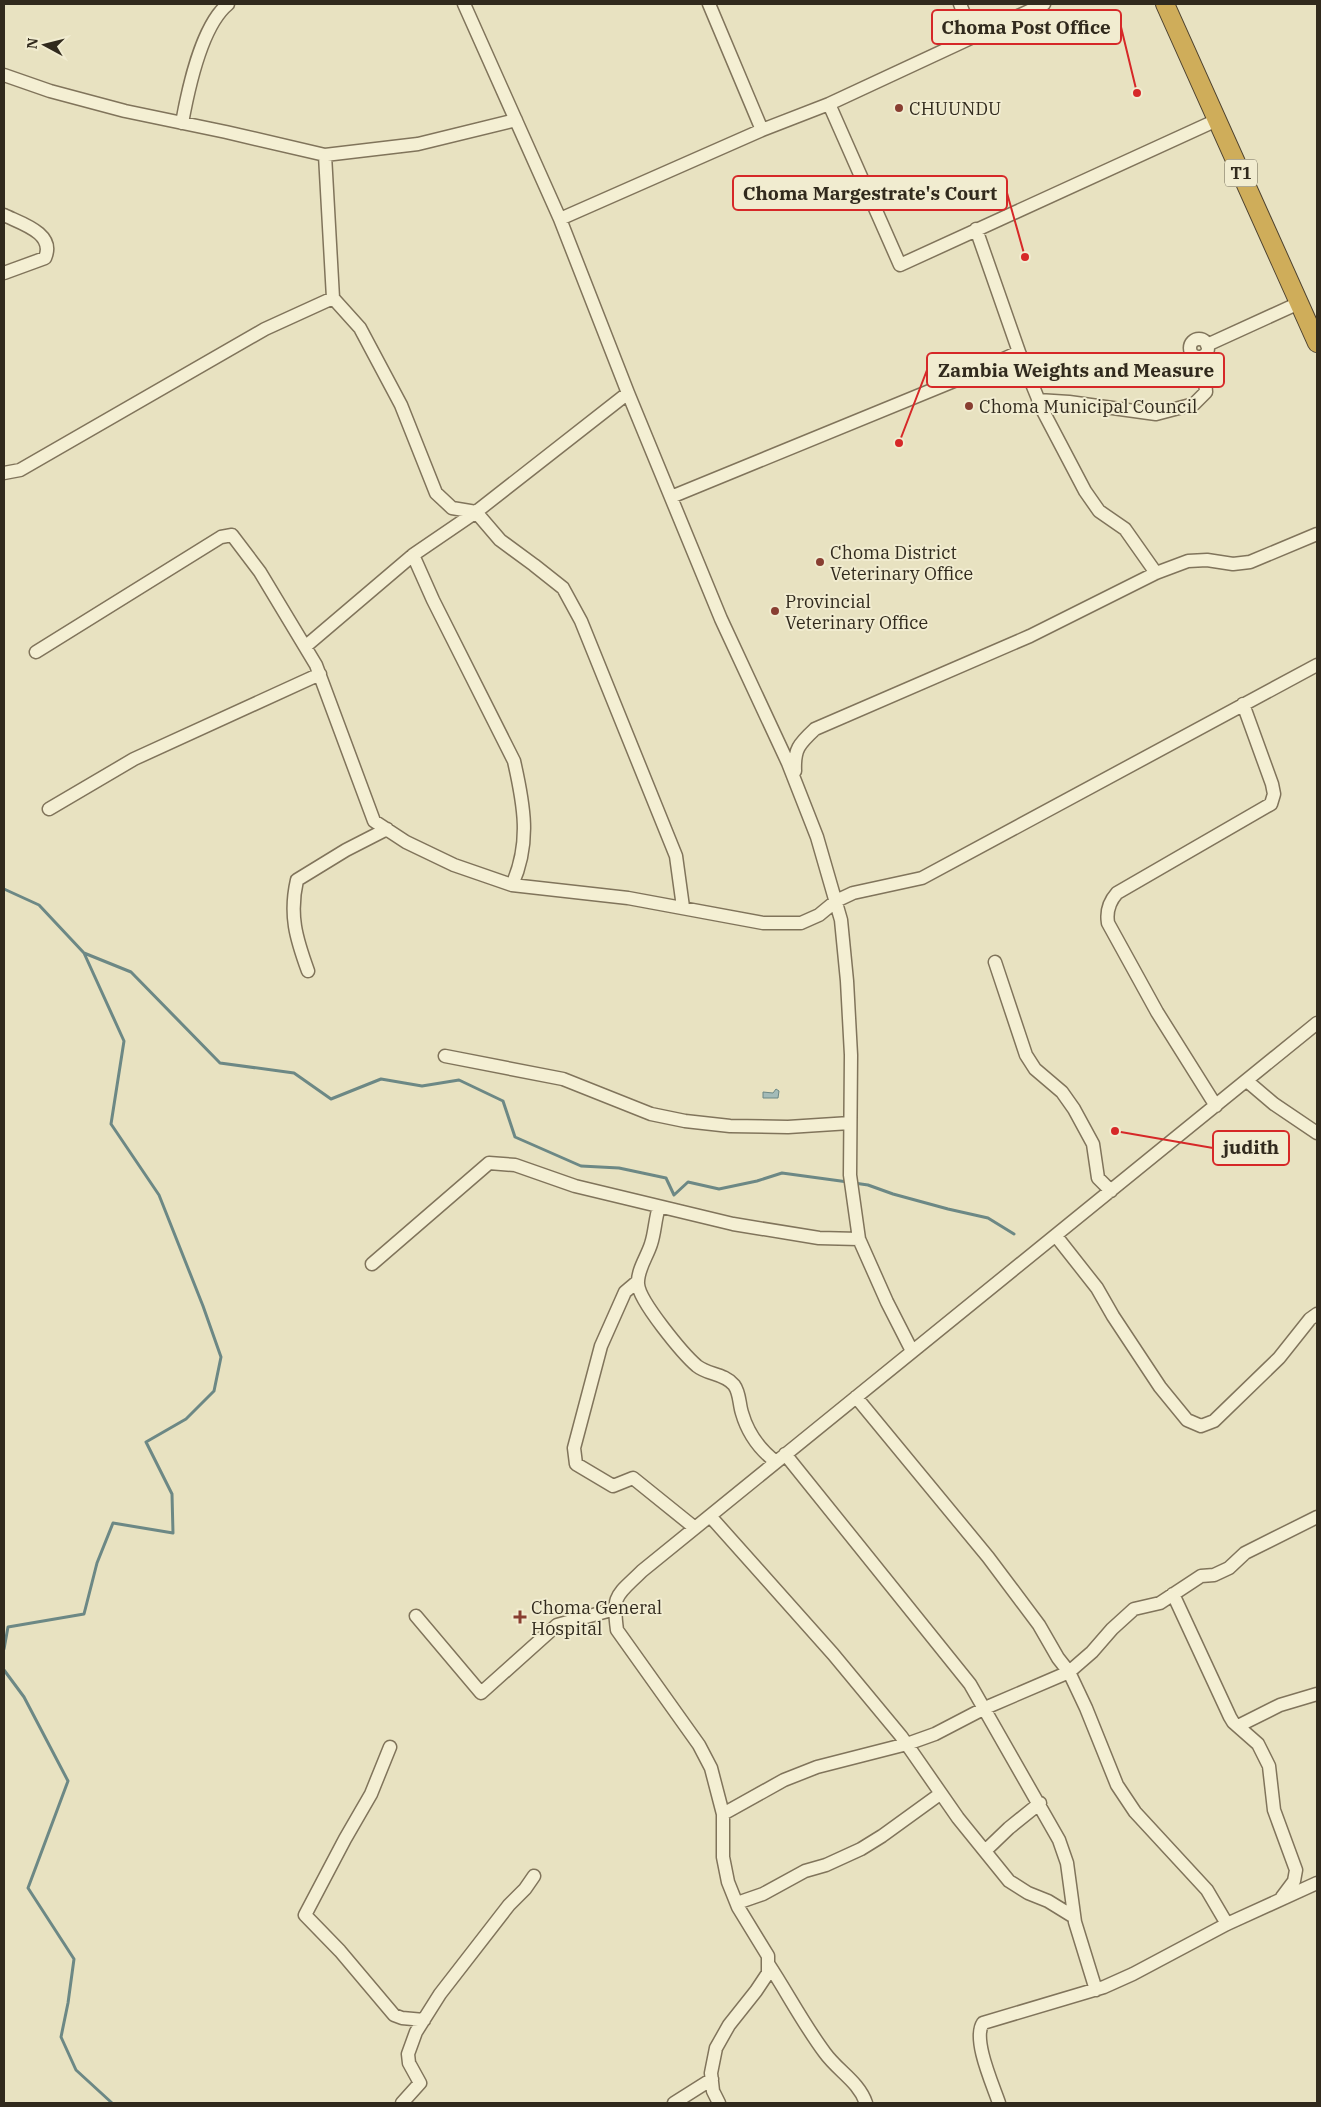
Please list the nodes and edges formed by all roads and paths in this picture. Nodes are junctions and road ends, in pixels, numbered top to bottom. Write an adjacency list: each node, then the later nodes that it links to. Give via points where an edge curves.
1 (228, 4): 12 (street, via 214,21 202,47)
2 (464, 4): 10 (street)
3 (709, 4): 13 (street)
4 (960, 4): 7 (street)
5 (1044, 4): 7 (street)
6 (1165, 4): 11 (highway, T1)
7 (973, 36): 9 (street)
8 (4, 74): 12 (street, via 125,111)
9 (828, 104): 13 (street); 17 (street, via 900,265)
10 (516, 120): 14 (street, via 418,144); 16 (street)
11 (1217, 120): 17 (street); 20 (highway, T1)
12 (182, 123): 14 (street)
13 (762, 130): 16 (street)
14 (325, 155): 19 (street)
15 (4, 215): 18 (street, via 33,228 47,247 45,258)
16 (560, 219): 23 (street)
17 (976, 229): 22 (street)
18 (4, 273)
19 (333, 298): 25 (street, via 264,329 20,470); 27 (street, via 360,328 401,405 436,493 452,508)
20 (1299, 303): 21 (highway, T1); 24 (street, via 1205,351 1206,392 1194,404 1156,414)
21 (1317, 343)
22 (1019, 352): 24 (street); 26 (street)
23 (628, 393): 26 (street); 27 (street)
24 (1038, 400): 30 (street, via 1093,502 1125,529)
25 (4, 473)
26 (672, 496): 36 (street, via 721,619)
27 (476, 512): 29 (street); 41 (street, via 500,540 563,588 581,621 676,856)
28 (1317, 534): 30 (street, via 1250,562 1188,561)
29 (413, 555): 31 (street); 39 (street, via 514,761 521,788 524,846 521,866)
30 (1156, 573): 36 (street, via 1030,636 815,729 799,744 794,758)
31 (306, 646): 32 (street, via 260,572 232,535 221,537); 34 (street)
32 (36, 652)
33 (1317, 666): 35 (street)
34 (320, 674): 37 (street, via 134,759); 38 (street, via 374,821)
35 (1243, 704): 40 (street, via 922,878 854,893); 47 (street, via 1272,784 1271,804 1117,893 1111,900 1107,915 1108,923 1136,974)
36 (795, 780): 40 (street, via 817,837)
37 (49, 809)
38 (387, 829): 39 (street, via 454,865); 43 (street, via 297,880 292,901 297,941)
39 (512, 885): 41 (street, via 628,898)
40 (836, 901): 41 (street, via 818,915 801,922 763,923); 48 (street, via 848,982)
41 (683, 908)
42 (995, 962): 50 (street, via 1026,1055 1074,1109 1093,1144 1098,1178)
43 (308, 970)
44 (1317, 1023): 46 (street)
45 (445, 1056): 48 (street, via 563,1079 652,1114 686,1121 788,1127)
46 (1247, 1081): 47 (street); 49 (street)
47 (1216, 1106): 50 (street)
48 (850, 1122): 53 (street, via 850,1175)
49 (1317, 1133)
50 (1110, 1191): 52 (street)
51 (659, 1207): 53 (street, via 733,1224 819,1238); 54 (street, via 575,1186 515,1165 489,1163); 55 (street)
52 (1056, 1236): 56 (street, via 1097,1288 1160,1387 1186,1420 1196,1425 1214,1421 1279,1358 1310,1318); 57 (street)
53 (859, 1239): 57 (street)
54 (372, 1264)
55 (638, 1282): 59 (street, via 648,1305 689,1359 700,1368 727,1378 735,1386 741,1413 760,1449); 62 (street, via 625,1292 601,1346 574,1448 576,1464 614,1486 633,1478)
56 (1317, 1314)
57 (912, 1351): 58 (street)
58 (856, 1397): 59 (street); 66 (street, via 1023,1602)
59 (781, 1458): 60 (street); 68 (street, via 970,1684)
60 (710, 1516): 62 (street); 70 (street, via 833,1654)
61 (1317, 1516): 63 (street, via 1245,1553 1229,1568 1214,1575 1201,1576)
62 (695, 1528): 64 (street, via 629,1583 617,1596)
63 (1173, 1594): 66 (street, via 1160,1603 1134,1609); 69 (street, via 1216,1689)
64 (614, 1609): 65 (street, via 557,1625 481,1693); 74 (street, via 618,1630 699,1745 711,1768)
65 (416, 1616)
66 (1069, 1672): 68 (street); 81 (street, via 1125,1798 1207,1890)
67 (1317, 1694): 69 (street, via 1280,1705)
68 (985, 1708): 70 (street, via 953,1726); 73 (street)
69 (1238, 1726): 78 (street, via 1258,1744 1269,1766 1274,1810 1296,1870 1294,1881)
70 (907, 1744): 72 (street); 74 (street, via 817,1767 784,1780)
71 (390, 1747): 84 (street, via 371,1794 305,1915 394,2015)
72 (940, 1794): 75 (street); 79 (street, via 861,1849)
73 (1040, 1803): 75 (street); 80 (street, via 1063,1849)
74 (723, 1814): 79 (street, via 723,1857)
75 (985, 1851): 80 (street, via 1009,1882 1048,1900)
76 (534, 1876): 84 (street, via 440,1994)
77 (1317, 1883): 78 (street)
78 (1280, 1899): 81 (street)
79 (736, 1904): 82 (street, via 761,1943)
80 (1074, 1917): 83 (street)
81 (1227, 1924): 83 (street)
82 (769, 1965): 85 (street, via 768,1972 716,2048); 89 (street, via 818,2044 859,2089)
83 (1096, 1990): 90 (street, via 982,2023 980,2040)
84 (424, 2020): 86 (street, via 408,2054 409,2064 420,2083)
85 (712, 2079): 87 (street); 88 (street)
86 (402, 2103)
87 (674, 2103)
88 (719, 2103)
89 (866, 2103)
90 (999, 2103)

